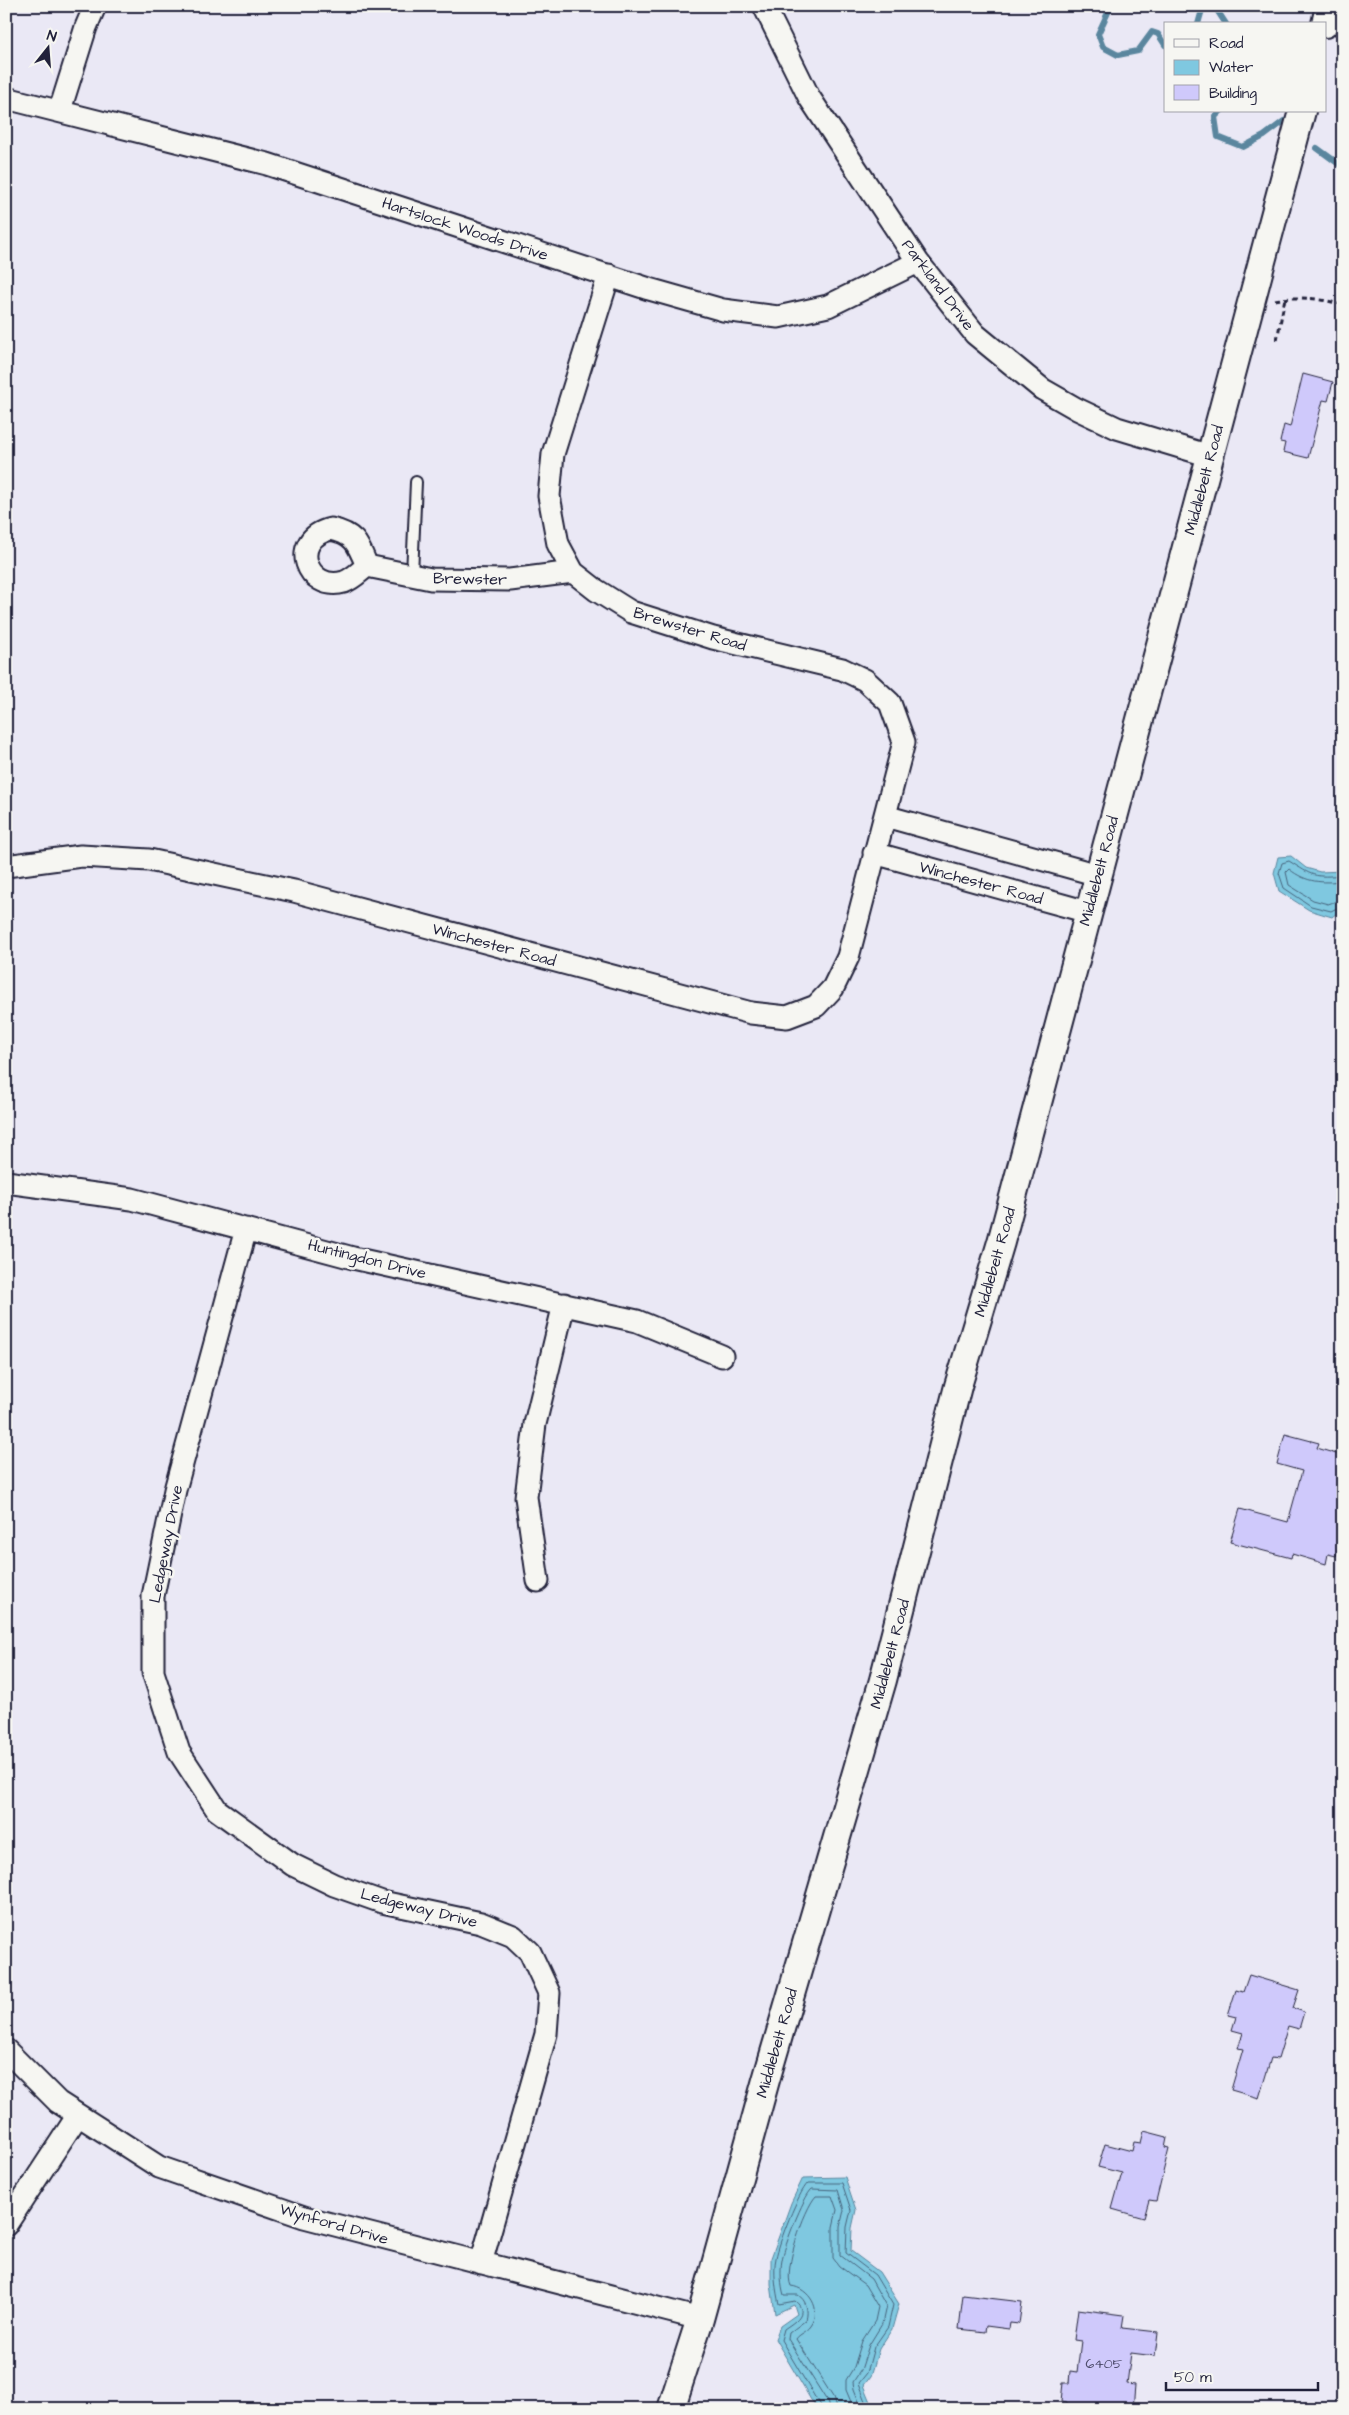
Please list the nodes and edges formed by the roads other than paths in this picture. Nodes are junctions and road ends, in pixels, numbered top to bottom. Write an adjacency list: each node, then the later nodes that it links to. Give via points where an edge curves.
1 (95, 6): 6 (street)
2 (764, 6): 8 (street, Parkland Drive, via 809,97)
3 (1329, 6): 4 (street)
4 (1325, 22)
5 (6, 98): 6 (street, Hartslock Woods Drive)
6 (60, 110): 9 (street, Hartslock Woods Drive, via 267,164)
7 (1302, 112): 10 (street, Middlebelt Road)
8 (918, 262): 9 (street, Hartslock Woods Drive, via 842,301 778,317 723,310); 10 (street, Parkland Drive, via 975,334 1042,389 1117,428)
9 (609, 275): 13 (street, Brewster Road, via 553,454 549,496 558,544)
10 (1210, 456): 17 (street, Middlebelt Road)
11 (416, 482): 14 (lane)
12 (367, 566): 14 (street, Brewster)
13 (573, 572): 14 (street, Brewster, via 510,580 431,579); 15 (street, Brewster Road, via 631,612 713,638 842,669 864,680 890,703 904,742)
14 (412, 575)
15 (880, 834): 16 (street, Winchester Road, via 848,957 833,988 816,1006 787,1017 751,1013 294,891 149,860 81,856); 17 (street); 18 (street, Winchester Road)
16 (6, 866)
17 (1098, 875): 18 (street, Middlebelt Road)
18 (1088, 912): 28 (street, Middlebelt Road, via 1002,1242 958,1386 883,1680)
19 (6, 1182): 20 (street, Huntingdon Drive, via 132,1199)
20 (246, 1229): 21 (street, Huntingdon Drive, via 353,1258); 27 (street, Ledgeway Drive, via 175,1490 153,1596 153,1672 179,1752 218,1810 293,1865 334,1885 382,1902 481,1923 512,1936 530,1952 549,1993 546,2034)
21 (564, 1304): 22 (street, Huntingdon Drive, via 638,1321); 23 (street, via 535,1424 526,1497)
22 (722, 1356)
23 (538, 1581)
24 (6, 2050): 25 (street, Wynford Drive, via 58,2102)
25 (78, 2115): 26 (street); 27 (street, Wynford Drive, via 159,2167 304,2217)
26 (6, 2225)
27 (482, 2263): 28 (street, Wynford Drive)
28 (700, 2319): 29 (street, Middlebelt Road)
29 (671, 2409)

